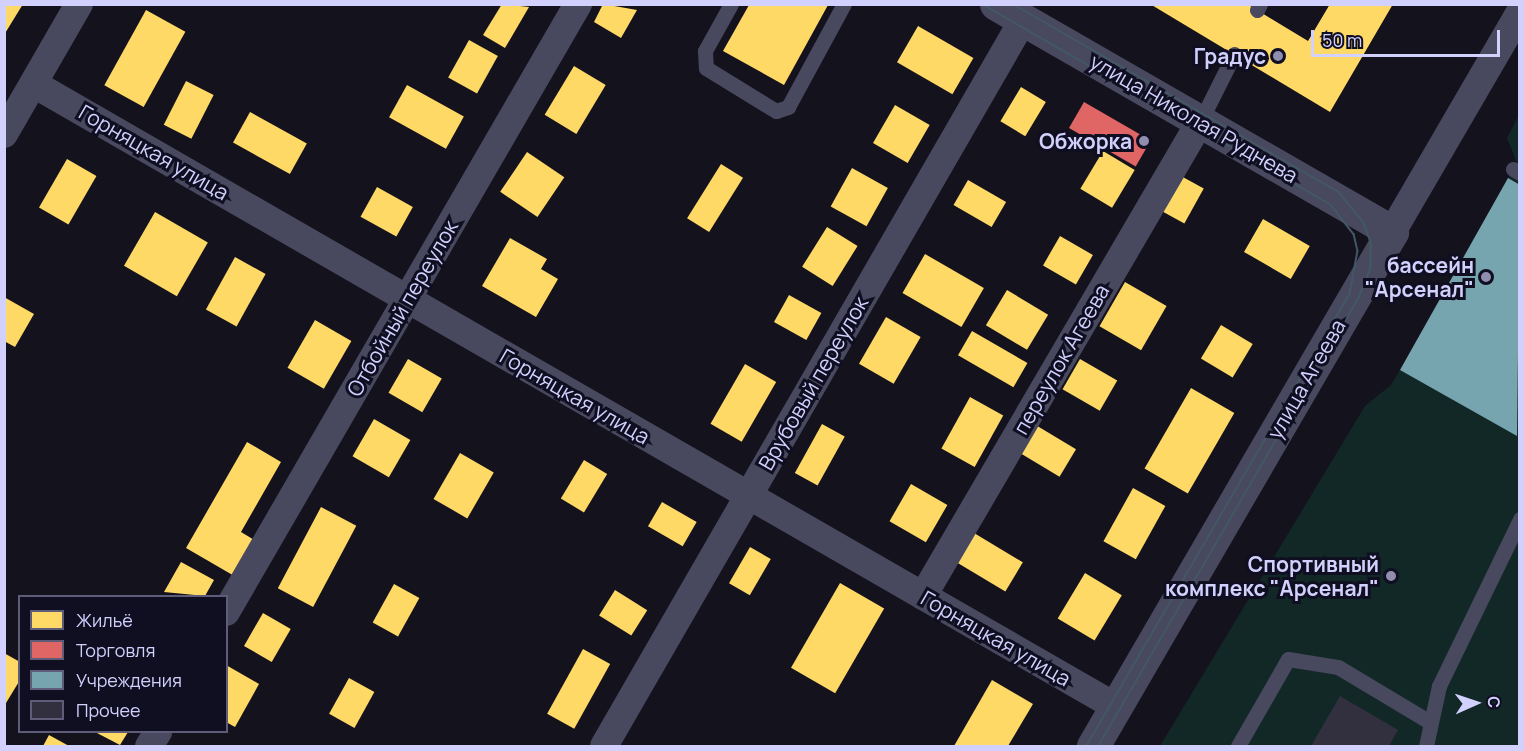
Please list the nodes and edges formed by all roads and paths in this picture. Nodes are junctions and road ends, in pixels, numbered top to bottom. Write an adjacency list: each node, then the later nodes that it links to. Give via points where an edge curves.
1 (79, 4): 8 (street)
2 (578, 4): 12 (street, Отбойный переулок)
3 (731, 4): 4 (lane, via 705,51 706,68 776,111 788,107)
4 (844, 4)
5 (1009, 12): 9 (street, улица Николая Руднева); 13 (street, Врубовый переулок)
6 (1520, 12): 11 (street, улица Агеева)
7 (1234, 54): 9 (lane)
8 (34, 84): 10 (street); 12 (street, Горняцкая улица)
9 (1200, 122): 11 (street, улица Николая Руднева); 15 (street, переулок Агеева)
10 (4, 134)
11 (1392, 232): 17 (street, улица Агеева)
12 (407, 300): 13 (street, Горняцкая улица); 16 (street, Отбойный переулок)
13 (748, 495): 15 (street, Горняцкая улица); 21 (street, Врубовый переулок)
14 (1520, 519): 18 (lane, via 1439,686)
15 (923, 596): 17 (street, Горняцкая улица)
16 (228, 609)
17 (1116, 707): 22 (street, улица Агеева)
18 (1430, 722): 23 (lane, via 1338,667 1288,658); 24 (lane)
19 (157, 733): 20 (street)
20 (149, 747)
21 (604, 747)
22 (1093, 747)
23 (1238, 747)
24 (1426, 747)

